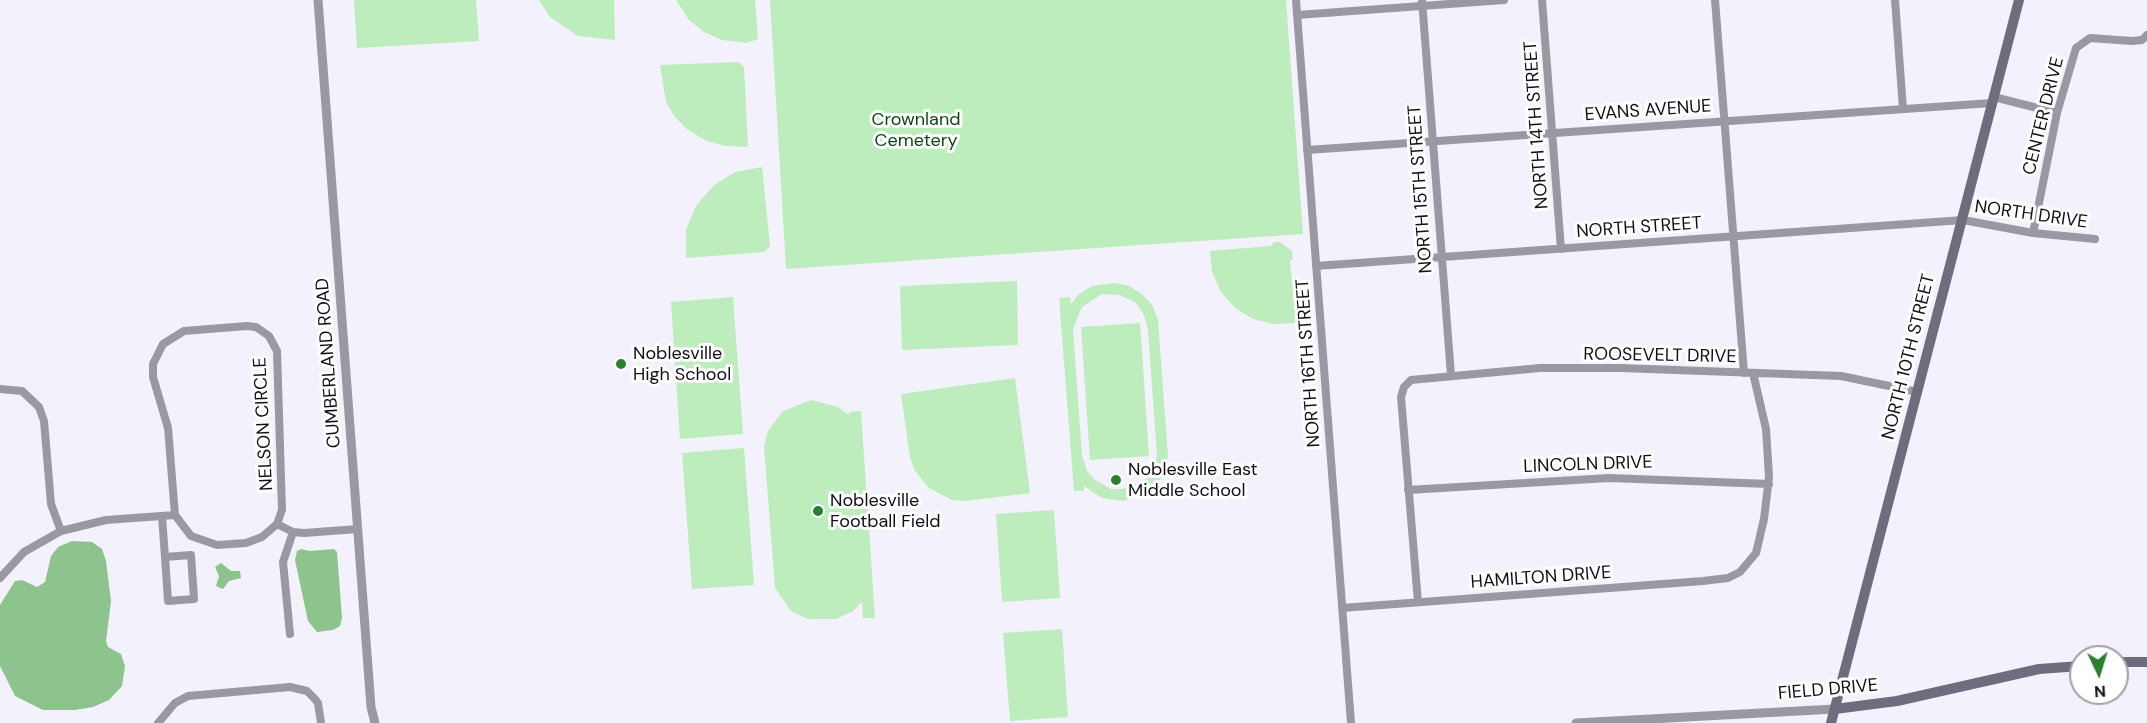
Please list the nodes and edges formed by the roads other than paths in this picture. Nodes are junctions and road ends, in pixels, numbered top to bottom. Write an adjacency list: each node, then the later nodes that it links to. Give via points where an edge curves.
1 (318, 0): 35 (street, CUMBERLAND ROAD)
2 (1296, 0): 9 (street, NORTH 16TH STREET)
3 (1504, 0): 8 (street)
4 (1542, 0): 15 (street, NORTH 14TH STREET)
5 (1715, 0): 14 (street)
6 (1895, 0): 12 (street)
7 (2019, 0): 11 (main road, NORTH 10TH STREET)
8 (1422, 3): 9 (street); 16 (street, NORTH 15TH STREET)
9 (1297, 15): 17 (street, NORTH 16TH STREET)
10 (2147, 35): 13 (street, CENTER DRIVE, via 2133,41 2090,38 2078,45)
11 (1993, 100): 12 (street, EVANS AVENUE); 13 (street, EVANS AVENUE); 18 (main road, NORTH 10TH STREET)
12 (1903, 109): 14 (street, EVANS AVENUE)
13 (2057, 113): 19 (street, CENTER DRIVE)
14 (1724, 121): 15 (street, EVANS AVENUE); 20 (street)
15 (1552, 133): 16 (street, EVANS AVENUE); 22 (street, NORTH 14TH STREET)
16 (1432, 141): 17 (street, EVANS AVENUE); 23 (street, NORTH 15TH STREET)
17 (1307, 150): 24 (street, NORTH 16TH STREET)
18 (1963, 220): 19 (street, NORTH DRIVE); 20 (street, NORTH STREET); 29 (main road, NORTH 10TH STREET)
19 (2033, 233): 21 (street, NORTH DRIVE)
20 (1733, 236): 22 (street, NORTH STREET); 25 (street)
21 (2094, 239)
22 (1561, 249): 23 (street, NORTH STREET)
23 (1442, 257): 24 (street, NORTH STREET); 27 (street, NORTH 15TH STREET)
24 (1316, 266): 41 (street, NORTH 16TH STREET)
25 (1744, 373): 26 (street, ROOSEVELT DRIVE); 27 (street, ROOSEVELT DRIVE, via 1540,368)
26 (1754, 373): 29 (street, ROOSEVELT DRIVE, via 1841,376); 30 (street, via 1768,444)
27 (1451, 375): 31 (street, ROOSEVELT DRIVE, via 1415,378 1404,387 1401,397)
28 (0, 389): 36 (street, via 22,392 39,408 44,421 51,504)
29 (1918, 392): 46 (main road, NORTH 10TH STREET)
30 (1768, 484): 31 (street, LINCOLN DRIVE, via 1609,478); 40 (street, HAMILTON DRIVE, via 1756,553 1740,572 1728,578)
31 (1408, 490): 40 (street)
32 (175, 515): 33 (street); 34 (street, via 191,536 217,545 256,540); 34 (street, NELSON CIRCLE, via 168,428 153,377 155,358 163,344 184,331 247,326 269,336 277,351 283,503)
33 (162, 516): 36 (street, via 106,520); 38 (street)
34 (277, 524): 37 (street)
35 (358, 529): 37 (street); 49 (street, CUMBERLAND ROAD)
36 (61, 531): 39 (street, via 24,552)
37 (292, 532): 42 (street, via 283,562)
38 (165, 557): 38 (street, via 191,555 194,599 168,601)
39 (0, 578)
40 (1418, 602): 41 (street, HAMILTON DRIVE)
41 (1342, 608): 50 (street, NORTH 16TH STREET)
42 (290, 634)
43 (2129, 662): 44 (main road)
44 (2147, 662)
45 (2069, 667): 46 (main road, FIELD DRIVE, via 2039,669 1898,700)
46 (1835, 709): 51 (street, FIELD DRIVE); 52 (main road, NORTH 10TH STREET)
47 (158, 723): 48 (street, via 188,696 290,687 307,691 314,698)
48 (321, 723)
49 (375, 723)
50 (1351, 723)
51 (1575, 723)
52 (1831, 723)

